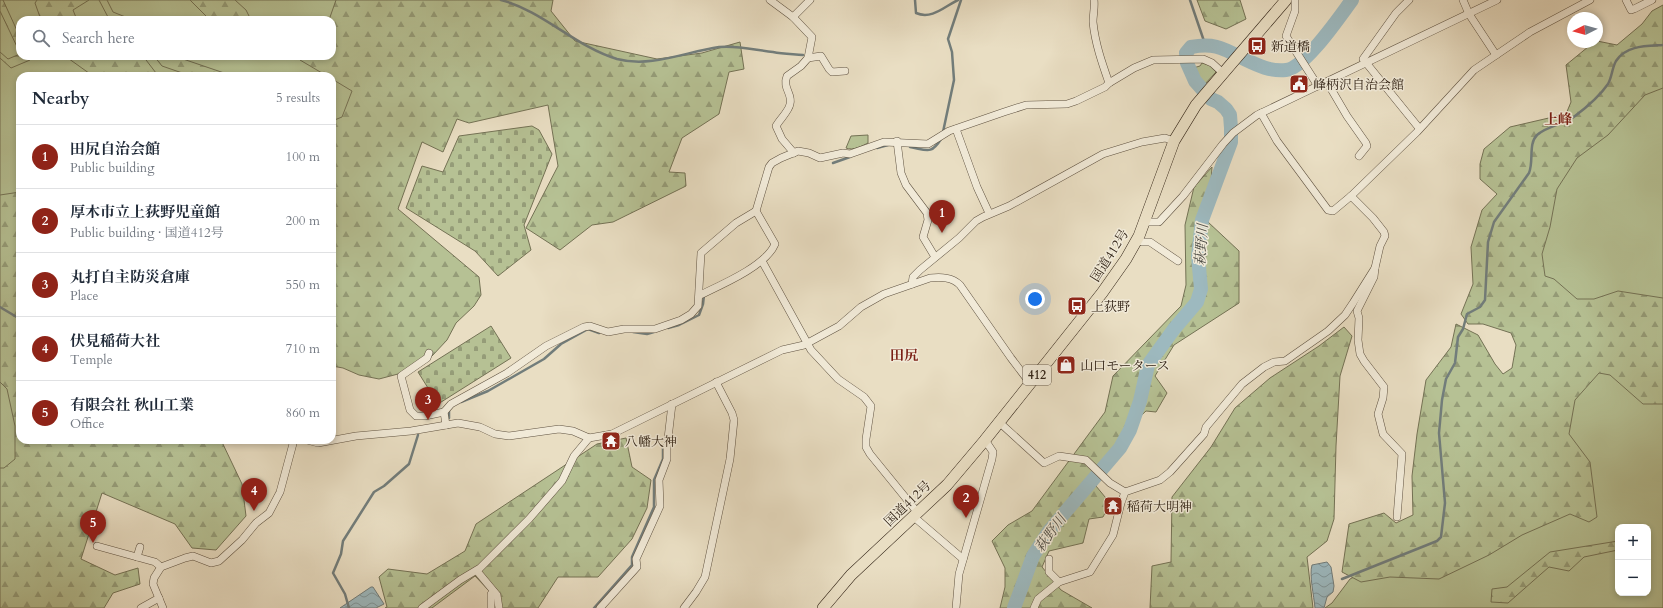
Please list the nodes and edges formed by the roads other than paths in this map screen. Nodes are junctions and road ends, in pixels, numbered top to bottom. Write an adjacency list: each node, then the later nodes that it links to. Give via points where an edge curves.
1 (770, 0): 13 (street)
2 (810, 0): 13 (street)
3 (1094, 0): 20 (street, via 1095,35)
4 (1286, 0): 17 (highway, 国道412号 / 412)
5 (1295, 0): 21 (street, via 1295,11 1286,36)
6 (1409, 0): 16 (street, via 1396,13 1363,59)
7 (1464, 0): 12 (street)
8 (1497, 0): 12 (street)
9 (1590, 0): 14 (street, via 1530,32)
10 (1626, 0): 11 (street, via 1631,10)
11 (1652, 0)
12 (1469, 14): 14 (street); 16 (street)
13 (793, 17): 15 (street, via 812,37)
14 (1496, 55): 23 (street, via 1474,70)
15 (808, 58): 18 (street, via 821,56 832,72); 27 (street, via 787,76 785,85 791,102 776,126 782,139)
16 (1366, 63): 19 (street); 23 (street)
17 (1227, 69): 20 (street, via 1197,59 1153,60); 25 (highway, 国道412号 / 412, via 1196,105)
18 (845, 71)
19 (1327, 82): 21 (street); 28 (street, via 1366,143 1367,146)
20 (1109, 83): 24 (street, via 1066,104 1026,105)
21 (1318, 86): 22 (street)
22 (1262, 113): 29 (street, via 1277,141 1328,210 1333,211); 32 (street, via 1233,133 1159,222)
23 (1419, 128): 29 (street)
24 (956, 129): 26 (street, via 928,144); 31 (street)
25 (1174, 141): 31 (street, via 1165,138 1142,142 1103,154 1009,206); 32 (highway, 国道412号 / 412)
26 (897, 144): 27 (street, via 884,142 850,154 820,158 798,151); 34 (street, via 901,173 906,185 927,213 924,238)
27 (794, 153): 30 (street, via 772,163 769,167)
28 (1359, 156)
29 (1352, 196): 37 (street, via 1384,232)
30 (757, 211): 35 (street, via 775,244); 39 (street, via 736,223 701,253)
31 (989, 213): 34 (street, via 976,221)
32 (1144, 222): 33 (highway, 国道412号 / 412)
33 (1136, 240): 36 (street, via 1150,242 1170,253); 43 (highway, 国道412号 / 412, via 1102,293)
34 (935, 257): 38 (street, via 913,277)
35 (762, 261): 39 (street); 40 (street)
36 (1178, 261)
37 (1375, 268): 52 (street, via 1338,322 1285,361 1264,366 1242,384 1206,427 1204,434 1160,480); 54 (street, via 1374,277 1357,311 1358,340 1360,354 1384,387 1378,414 1383,434 1402,454)
38 (912, 284): 40 (street, via 870,301 840,326); 43 (street, via 937,277 957,282)
39 (700, 295): 45 (street, via 698,306 691,314 655,329 608,332 590,326 584,327 546,346 494,381 451,404)
40 (808, 343): 42 (street, via 782,350); 53 (street, via 811,350 838,379 867,400 870,406 866,446)
41 (429, 353): 45 (street, via 401,376 410,410 416,416)
42 (716, 382): 44 (street); 71 (street, via 734,420 730,459 705,577)
43 (1030, 382): 46 (highway, 国道412号 / 412)
44 (672, 404): 48 (street, via 612,434); 70 (street, via 667,459 659,480 660,506 636,559 637,567)
45 (444, 412): 47 (street)
46 (1000, 422): 50 (highway, 国道412号 / 412); 52 (street, via 1044,463 1059,456 1086,460 1110,483)
47 (446, 424): 48 (street, via 466,424 509,436 538,431 569,430); 49 (street)
48 (589, 438): 61 (street, via 574,456 562,481 545,502)
49 (336, 440)
50 (985, 440): 53 (highway, 国道412号 / 412, via 947,485); 58 (street, via 993,452 992,459)
51 (293, 444): 60 (street, via 280,492 269,513 219,562 211,563 193,556)
52 (1125, 492): 62 (street, via 1113,535 1090,572)
53 (916, 515): 58 (street); 72 (highway, 国道412号 / 412, via 851,575)
54 (1397, 517)
55 (97, 546): 57 (street)
56 (140, 547): 57 (street)
57 (137, 557): 60 (street, via 155,562)
58 (963, 559): 73 (street, via 956,589)
59 (1049, 559): 62 (street, via 1049,572)
60 (161, 567): 64 (street, via 153,582)
61 (477, 571): 63 (street); 67 (street, via 460,580)
62 (1059, 582): 74 (street, via 1038,600)
63 (494, 592): 68 (street, via 491,594); 69 (street)
64 (159, 598): 65 (street); 66 (street)
65 (141, 608)
66 (163, 608)
67 (422, 608)
68 (492, 608)
69 (499, 608)
70 (600, 608)
71 (684, 608)
72 (823, 608)
73 (956, 608)
74 (1034, 608)

